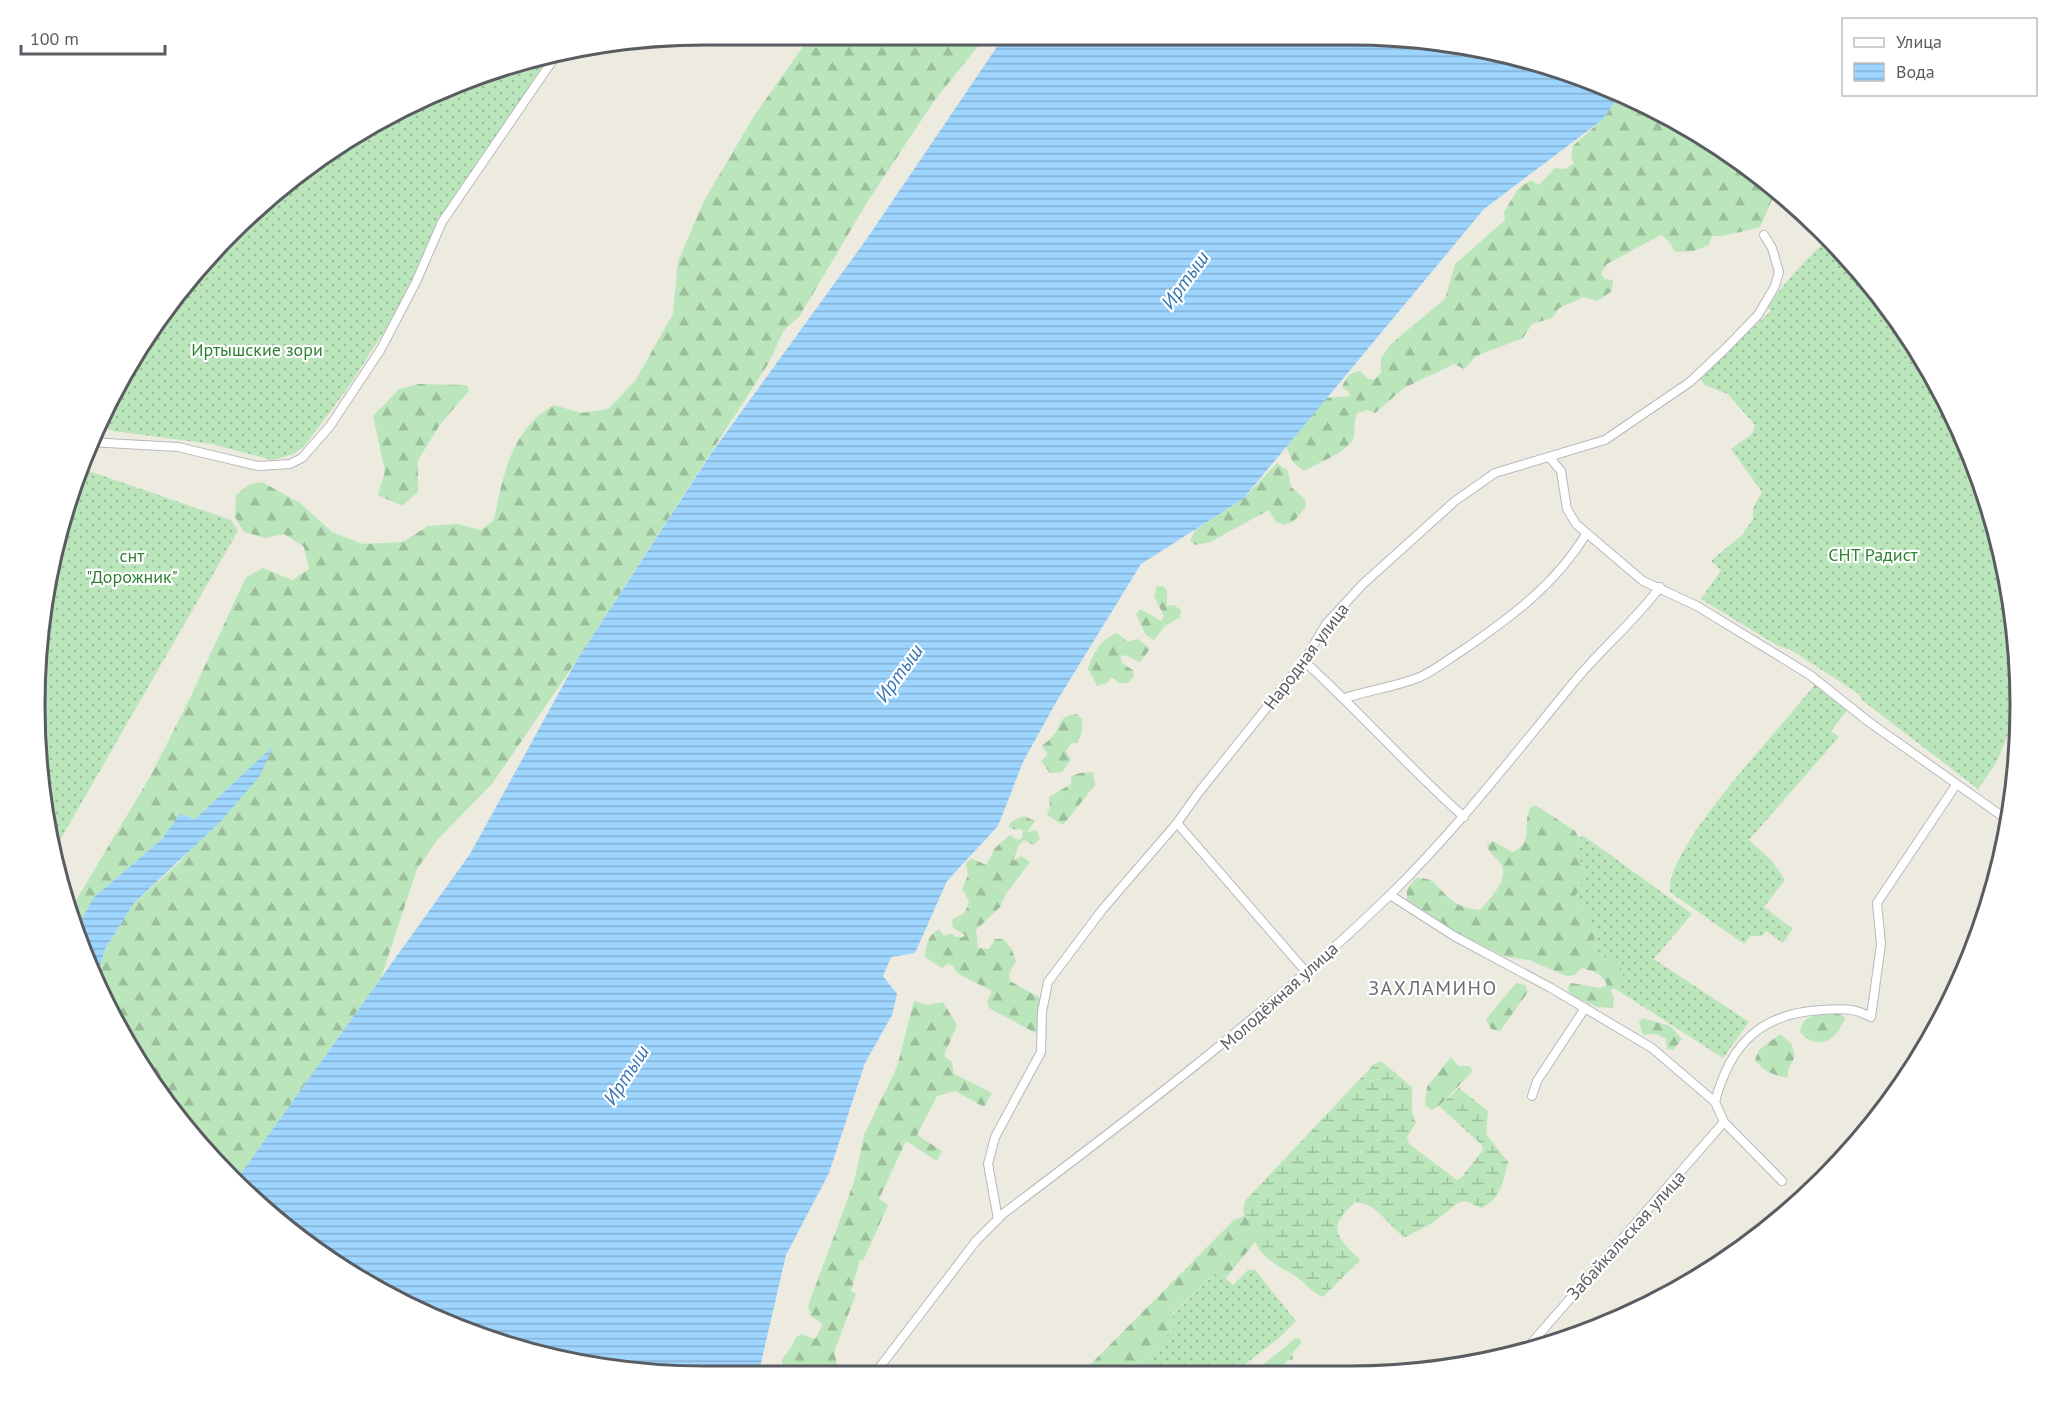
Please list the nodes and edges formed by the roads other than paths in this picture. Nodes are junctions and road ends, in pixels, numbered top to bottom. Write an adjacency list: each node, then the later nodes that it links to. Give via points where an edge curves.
1 (550, 64): 3 (street, via 446,214 381,349 330,426 302,458 290,464 258,466 178,447)
2 (1764, 235): 4 (street, Народная улица, via 1779,272 1775,286 1752,322 1690,382 1605,440)
3 (100, 443)
4 (1550, 458): 5 (street, via 1562,471 1567,509); 7 (street, Народная улица, via 1495,473 1455,501 1363,584 1326,624)
5 (1586, 534): 6 (street, via 1643,581); 8 (street, via 1556,576 1488,633 1423,675)
6 (1660, 587): 9 (street, via 1810,675); 11 (street, Молодёжная улица, via 1641,613 1576,679)
7 (1304, 661): 8 (street); 12 (street, Народная улица)
8 (1345, 698): 11 (street, via 1423,781)
9 (1956, 785): 10 (street); 17 (street, via 1877,903 1881,944 1871,1017 1854,1008 1796,1011 1780,1016 1746,1039 1721,1078)
10 (2000, 815)
11 (1464, 817): 13 (street, Молодёжная улица)
12 (1177, 823): 14 (street); 20 (street, Народная улица, via 1102,910 1048,982 1041,1052 995,1137 988,1164)
13 (1390, 895): 14 (street, Молодёжная улица); 15 (street, via 1454,936)
14 (1307, 973): 20 (street, Молодёжная улица, via 1220,1048)
15 (1586, 1008): 16 (street, via 1537,1082); 17 (street, via 1653,1048)
16 (1532, 1096)
17 (1714, 1102): 18 (street)
18 (1724, 1122): 19 (street); 21 (street, Забайкальская улица)
19 (1782, 1181)
20 (998, 1219): 22 (street, Молодёжная улица, via 976,1241)
21 (1535, 1339)
22 (881, 1366)

